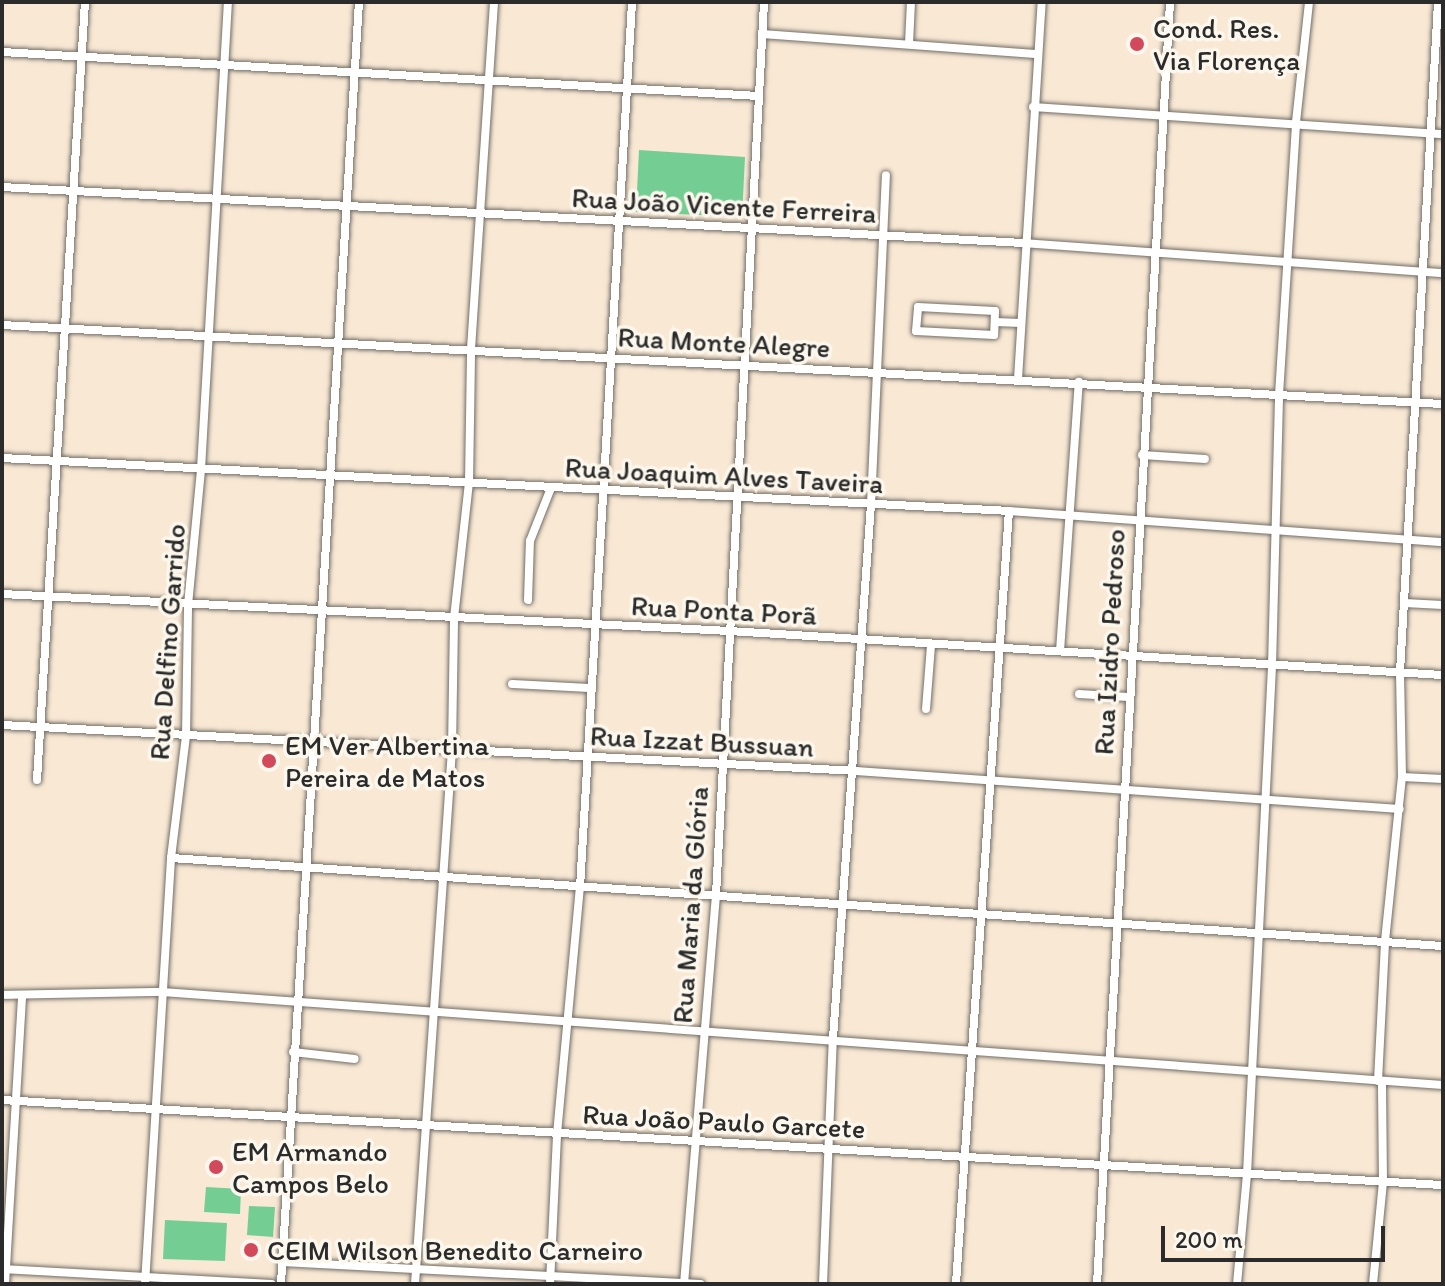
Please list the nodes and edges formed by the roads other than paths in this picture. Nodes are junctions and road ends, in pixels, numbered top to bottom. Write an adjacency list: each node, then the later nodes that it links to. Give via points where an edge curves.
1 (85, 2): 16 (street)
2 (228, 2): 17 (street, Rua Delfino Garrido)
3 (359, 2): 18 (street)
4 (494, 2): 19 (street)
5 (632, 2): 20 (street)
6 (764, 2): 12 (street, Rua Maria da Glória)
7 (911, 2): 13 (street)
8 (1042, 2): 15 (street)
9 (1170, 2): 23 (street, Rua Izidro Pedroso)
10 (1309, 2): 24 (street)
11 (1438, 2): 25 (street)
12 (762, 34): 13 (street); 21 (street, Rua Maria da Glória)
13 (909, 44): 15 (street)
14 (2, 52): 16 (street)
15 (1035, 54): 22 (street)
16 (82, 57): 17 (street); 29 (street)
17 (225, 65): 18 (street); 30 (street, Rua Delfino Garrido)
18 (355, 71): 19 (street); 31 (street)
19 (489, 80): 20 (street); 32 (street)
20 (625, 89): 21 (street); 33 (street)
21 (758, 96): 34 (street, Rua Maria da Glória)
22 (1033, 107): 23 (street); 36 (street)
23 (1164, 115): 24 (street); 37 (street, Rua Izidro Pedroso)
24 (1296, 122): 25 (street); 38 (street)
25 (1431, 133): 26 (street); 39 (street)
26 (1443, 134)
27 (886, 175): 35 (street)
28 (2, 187): 29 (street, Rua João Vicente Ferreira)
29 (74, 191): 30 (street, Rua João Vicente Ferreira); 44 (street)
30 (217, 200): 31 (street, Rua João Vicente Ferreira); 45 (street, Rua Delfino Garrido)
31 (346, 205): 32 (street, Rua João Vicente Ferreira); 46 (street)
32 (480, 214): 33 (street, Rua João Vicente Ferreira); 47 (street)
33 (616, 222): 34 (street, Rua João Vicente Ferreira); 48 (street)
34 (751, 231): 35 (street, Rua João Vicente Ferreira); 49 (street, Rua Maria da Glória)
35 (883, 236): 36 (street, Rua João Vicente Ferreira); 50 (street)
36 (1023, 243): 37 (street, Rua João Vicente Ferreira); 42 (street)
37 (1156, 256): 38 (street, Rua João Vicente Ferreira); 53 (street, Rua Izidro Pedroso)
38 (1289, 263): 39 (street, Rua João Vicente Ferreira); 54 (street)
39 (1425, 272): 40 (street, Rua João Vicente Ferreira); 55 (street)
40 (1443, 273)
41 (995, 322): 41 (street, via 995,311 918,307 916,331 994,335); 42 (street)
42 (1021, 323): 51 (street)
43 (2, 325): 44 (street, Rua Monte Alegre)
44 (65, 328): 45 (street, Rua Monte Alegre); 60 (street)
45 (208, 337): 46 (street, Rua Monte Alegre); 61 (street, Rua Delfino Garrido)
46 (342, 344): 47 (street, Rua Monte Alegre); 62 (street)
47 (471, 349): 48 (street, Rua Monte Alegre); 63 (street)
48 (609, 358): 49 (street, Rua Monte Alegre); 65 (street)
49 (742, 364): 50 (street, Rua Monte Alegre); 66 (street, Rua Maria da Glória)
50 (878, 374): 51 (street, Rua Monte Alegre); 67 (street)
51 (1018, 379): 52 (street, Rua Monte Alegre)
52 (1079, 382): 53 (street, Rua Monte Alegre); 69 (street)
53 (1148, 385): 54 (street, Rua Monte Alegre); 57 (street, Rua Izidro Pedroso)
54 (1279, 395): 55 (street, Rua Monte Alegre); 71 (street)
55 (1414, 403): 56 (street, Rua Monte Alegre); 72 (street)
56 (1443, 404)
57 (1142, 455): 59 (street); 70 (street, Rua Izidro Pedroso)
58 (2, 458): 60 (street, Rua Joaquim Alves Taveira)
59 (1205, 459)
60 (57, 462): 61 (street, Rua Joaquim Alves Taveira); 75 (street)
61 (201, 469): 62 (street, Rua Joaquim Alves Taveira); 78 (street, Rua Delfino Garrido)
62 (332, 475): 63 (street, Rua Joaquim Alves Taveira); 80 (street)
63 (469, 483): 64 (street, Rua Joaquim Alves Taveira); 81 (street)
64 (551, 488): 65 (street, Rua Joaquim Alves Taveira); 76 (street, via 530,541)
65 (601, 490): 66 (street, Rua Joaquim Alves Taveira); 82 (street)
66 (735, 497): 67 (street, Rua Joaquim Alves Taveira); 83 (street, Rua Maria da Glória)
67 (871, 504): 68 (street, Rua Joaquim Alves Taveira); 84 (street)
68 (1009, 511): 69 (street, Rua Joaquim Alves Taveira); 86 (street)
69 (1069, 516): 70 (street, Rua Joaquim Alves Taveira); 87 (street)
70 (1138, 521): 71 (street, Rua Joaquim Alves Taveira); 88 (street, Rua Izidro Pedroso)
71 (1276, 530): 72 (street, Rua Joaquim Alves Taveira); 89 (street)
72 (1407, 539): 73 (street, Rua Joaquim Alves Taveira); 77 (street)
73 (1443, 542)
74 (2, 594): 75 (street, Rua Ponta Porã)
75 (49, 596): 78 (street, Rua Ponta Porã); 98 (street)
76 (528, 600)
77 (1404, 603): 79 (street); 90 (street)
78 (188, 605): 80 (street, Rua Ponta Porã); 99 (street, Rua Delfino Garrido)
79 (1443, 605)
80 (321, 611): 81 (street, Rua Ponta Porã); 100 (street)
81 (454, 618): 82 (street, Rua Ponta Porã); 101 (street)
82 (593, 625): 83 (street, Rua Ponta Porã); 93 (street)
83 (730, 631): 84 (street, Rua Ponta Porã); 103 (street, Rua Maria da Glória)
84 (860, 641): 85 (street, Rua Ponta Porã); 104 (street)
85 (931, 645): 86 (street, Rua Ponta Porã); 96 (street)
86 (997, 648): 87 (street, Rua Ponta Porã); 108 (street)
87 (1060, 651): 88 (street, Rua Ponta Porã)
88 (1130, 655): 89 (street, Rua Ponta Porã); 95 (street, Rua Izidro Pedroso)
89 (1272, 666): 90 (street, Rua Ponta Porã); 110 (street)
90 (1400, 672): 91 (street, Rua Ponta Porã); 105 (street)
91 (1443, 675)
92 (512, 684): 93 (street)
93 (590, 688): 102 (street)
94 (1079, 694): 95 (street)
95 (1128, 697): 109 (street, Rua Izidro Pedroso)
96 (926, 709)
97 (2, 725): 98 (street, Rua Izzat Bussuan)
98 (41, 726): 99 (street, Rua Izzat Bussuan); 107 (street)
99 (186, 736): 100 (street, Rua Izzat Bussuan); 112 (street, Rua Delfino Garrido)
100 (313, 740): 101 (street, Rua Izzat Bussuan); 113 (street)
101 (452, 749): 102 (street, Rua Izzat Bussuan); 114 (street)
102 (585, 756): 103 (street, Rua Izzat Bussuan); 115 (street)
103 (722, 765): 104 (street, Rua Izzat Bussuan); 116 (street, Rua Maria da Glória)
104 (856, 771): 108 (street, Rua Izzat Bussuan); 117 (street)
105 (1402, 777): 106 (street); 111 (street)
106 (1443, 779)
107 (37, 780)
108 (991, 781): 109 (street, Rua Izzat Bussuan); 118 (street)
109 (1123, 790): 110 (street, Rua Izzat Bussuan); 119 (street, Rua Izidro Pedroso)
110 (1264, 802): 111 (street, Rua Izzat Bussuan); 120 (street)
111 (1400, 809): 121 (street)
112 (171, 858): 113 (street); 123 (street, Rua Delfino Garrido)
113 (306, 868): 114 (street); 126 (street)
114 (444, 876): 115 (street); 127 (street)
115 (580, 888): 116 (street); 128 (street)
116 (716, 895): 117 (street); 129 (street, Rua Maria da Glória)
117 (844, 904): 118 (street); 130 (street)
118 (981, 914): 119 (street); 131 (street)
119 (1116, 923): 120 (street); 134 (street, Rua Izidro Pedroso)
120 (1258, 934): 121 (street); 135 (street)
121 (1385, 941): 122 (street); 136 (street)
122 (1443, 946)
123 (162, 992): 125 (street); 126 (street); 140 (street, Rua Delfino Garrido)
124 (2, 995): 125 (street)
125 (22, 995): 139 (street)
126 (295, 1001): 127 (street); 132 (street)
127 (433, 1010): 128 (street); 142 (street)
128 (568, 1021): 129 (street); 143 (street)
129 (703, 1030): 130 (street); 144 (street, Rua Maria da Glória)
130 (833, 1038): 131 (street); 145 (street)
131 (972, 1050): 134 (street); 146 (street)
132 (293, 1052): 133 (street); 141 (street)
133 (355, 1059)
134 (1109, 1062): 135 (street); 147 (street, Rua Izidro Pedroso)
135 (1249, 1072): 136 (street); 148 (street)
136 (1380, 1081): 137 (street); 149 (street)
137 (1443, 1085)
138 (2, 1100): 139 (street, Rua João Paulo Garcete)
139 (14, 1101): 140 (street, Rua João Paulo Garcete); 151 (street)
140 (155, 1110): 141 (street, Rua João Paulo Garcete); 155 (street, Rua Delfino Garrido)
141 (290, 1116): 142 (street, Rua João Paulo Garcete); 152 (street)
142 (424, 1124): 143 (street, Rua João Paulo Garcete); 153 (street)
143 (557, 1134): 144 (street, Rua João Paulo Garcete); 156 (street)
144 (693, 1143): 145 (street, Rua João Paulo Garcete); 161 (street, Rua Maria da Glória)
145 (831, 1149): 146 (street, Rua João Paulo Garcete); 163 (street)
146 (965, 1158): 147 (street, Rua João Paulo Garcete); 164 (street)
147 (1103, 1167): 148 (street, Rua João Paulo Garcete); 165 (street, Rua Izidro Pedroso)
148 (1247, 1174): 149 (street, Rua João Paulo Garcete); 166 (street)
149 (1383, 1182): 150 (street, Rua João Paulo Garcete); 167 (street)
150 (1443, 1185)
151 (5, 1197): 154 (street)
152 (282, 1262): 153 (street); 159 (street)
153 (415, 1268): 156 (street); 160 (street)
154 (4, 1269): 155 (street); 157 (street)
155 (145, 1280): 158 (street)
156 (550, 1280): 161 (street)
157 (5, 1284)
158 (272, 1284)
159 (281, 1284)
160 (415, 1284)
161 (684, 1284): 162 (street)
162 (700, 1284)
163 (823, 1284)
164 (956, 1284)
165 (1097, 1284)
166 (1237, 1284)
167 (1373, 1284)

